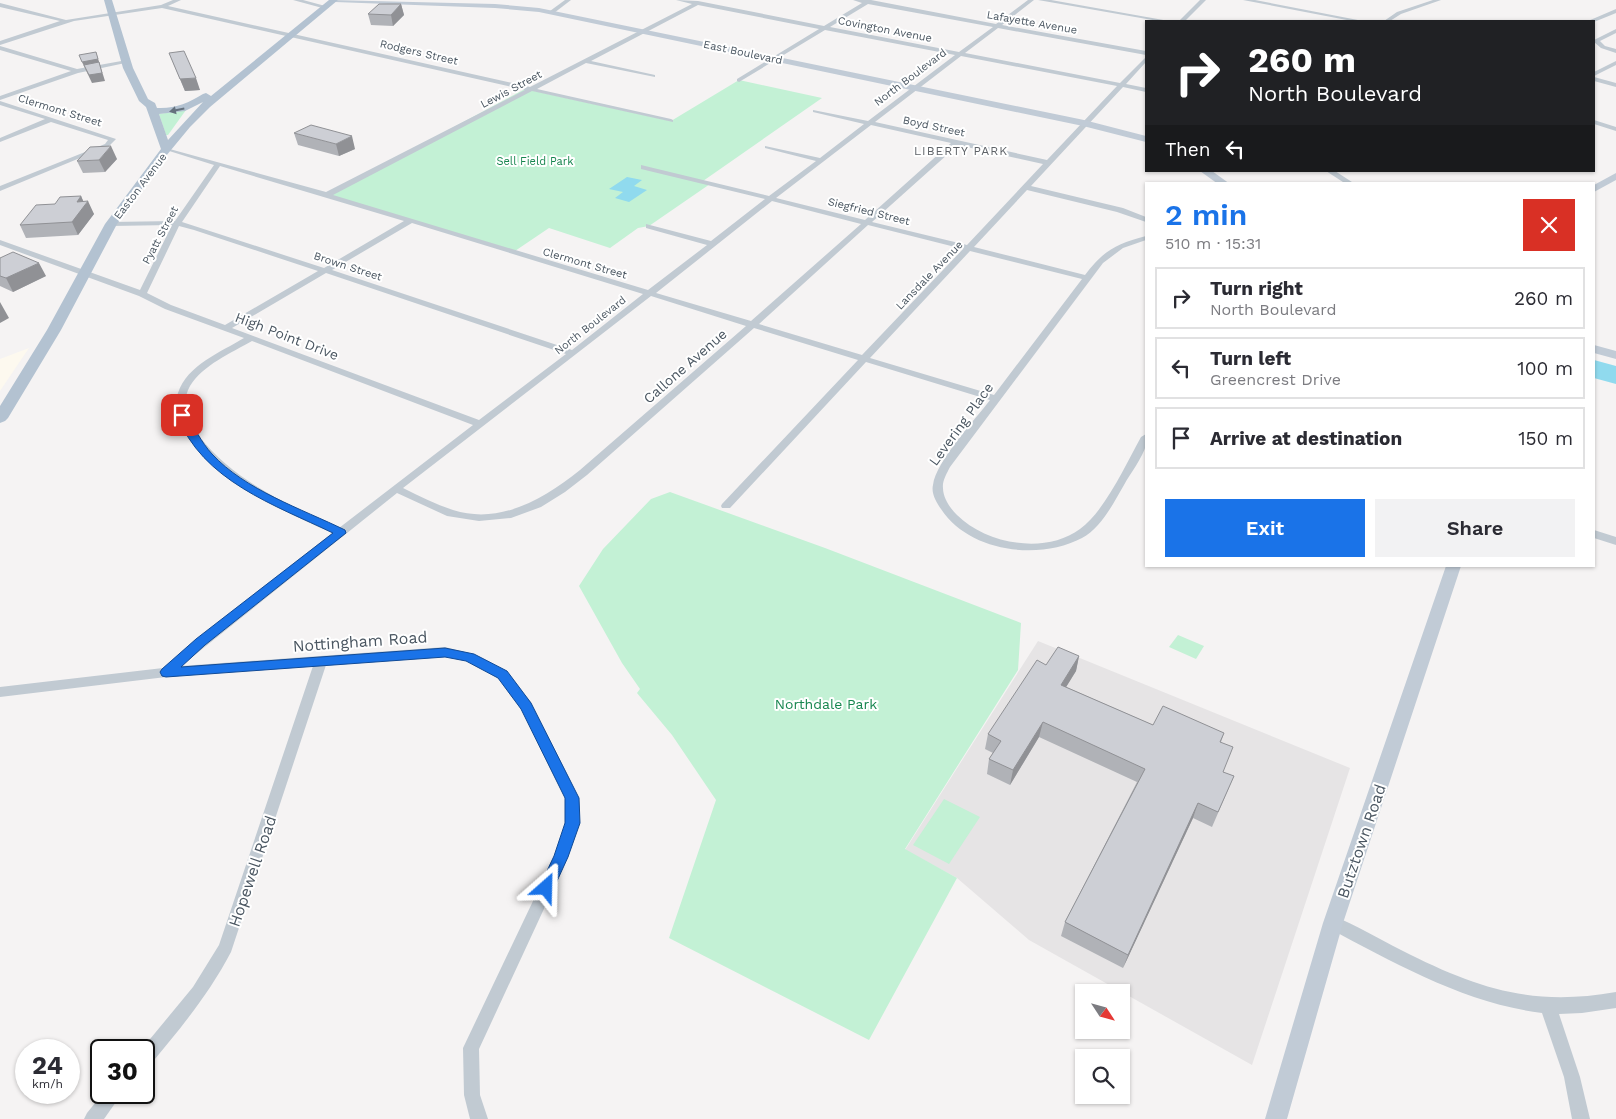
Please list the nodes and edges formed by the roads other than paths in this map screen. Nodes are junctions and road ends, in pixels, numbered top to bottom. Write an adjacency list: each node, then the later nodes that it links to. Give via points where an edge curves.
1 (108, 0): 21 (main road)
2 (178, 0): 17 (street)
3 (296, 0): 18 (street)
4 (335, 0): 18 (main road, Easton Avenue); 20 (street, East Boulevard, via 495,6)
5 (568, 0): 20 (street)
6 (678, 0): 15 (street, Covington Avenue)
7 (704, 0): 15 (street, Lewis Street)
8 (856, 0): 14 (street, Lafayette Avenue)
9 (1031, 0): 28 (street, North Boulevard)
10 (1041, 0): 22 (street)
11 (1203, 0): 23 (street)
12 (1246, 0): 24 (street, via 1293,6)
13 (1438, 0): 25 (street, via 1399,13)
14 (868, 1): 28 (street, Lafayette Avenue); 29 (street)
15 (697, 4): 29 (street, Covington Avenue); 31 (street, Lewis Street)
16 (0, 5): 27 (street)
17 (162, 6): 21 (street); 33 (street, Rodgers Street)
18 (326, 6): 33 (main road, Easton Avenue)
19 (1616, 11): 26 (street)
20 (552, 12): 31 (street, East Boulevard)
21 (112, 13): 27 (street); 43 (main road)
22 (1160, 20)
23 (1183, 20)
24 (1356, 20)
25 (1388, 20)
26 (1594, 20)
27 (65, 22): 35 (street)
28 (996, 26): 38 (street, Lafayette Avenue); 39 (street, North Boulevard)
29 (824, 28): 39 (street, Covington Avenue); 40 (street)
30 (1616, 30): 34 (street)
31 (642, 31): 40 (street, East Boulevard); 42 (street, Lewis Street)
32 (1598, 33): 34 (street)
33 (292, 34): 50 (main road, Easton Avenue); 54 (street, Rodgers Street)
34 (1606, 35): 37 (street, via 1596,41)
35 (0, 43)
36 (0, 48): 45 (street)
37 (1616, 51)
38 (1145, 53)
39 (958, 55): 52 (street, Covington Avenue); 53 (street, North Boulevard)
40 (773, 59): 49 (street); 53 (street, East Boulevard)
41 (1145, 60): 52 (street, Lansdale Avenue)
42 (583, 61): 47 (street); 54 (street, Lewis Street)
43 (127, 62): 45 (street); 57 (main road)
44 (1616, 63): 46 (street)
45 (77, 71): 56 (street)
46 (1595, 74)
47 (653, 76)
48 (1595, 79): 51 (street)
49 (739, 80)
50 (229, 85): 59 (main road, one-way to 59, via 183,109); 71 (main road, Easton Avenue, via 186,125)
51 (1616, 85)
52 (1122, 86): 55 (street, Covington Avenue); 65 (street, Lansdale Avenue)
53 (914, 88): 64 (street, North Boulevard); 65 (street, East Boulevard)
54 (530, 90): 62 (street, Rodgers Street); 84 (street, Lewis Street)
55 (1145, 90)
56 (0, 98)
57 (144, 101): 59 (main road, via 151,104); 71 (main road, via 141,107 154,147)
58 (0, 103): 61 (street, Clermont Street)
59 (154, 111): 71 (main road)
60 (815, 111): 64 (street, Boyd Street)
61 (52, 120): 68 (street); 83 (street, Clermont Street, via 114,139 107,145)
62 (671, 121)
63 (1595, 122): 66 (street)
64 (869, 123): 69 (street, Boyd Street); 72 (street, North Boulevard)
65 (1084, 124): 67 (street, East Boulevard); 73 (street, Lansdale Avenue)
66 (1616, 129)
67 (1145, 139)
68 (0, 140)
69 (957, 142): 73 (street, Boyd Street); 89 (street, Callone Avenue)
70 (767, 147): 72 (street)
71 (168, 149): 74 (street, Clermont Street); 90 (main road, Easton Avenue)
72 (821, 160): 85 (street, North Boulevard)
73 (1049, 162): 81 (street, Lansdale Avenue)
74 (218, 164): 84 (street, Clermont Street); 88 (street, Pyatt Street)
75 (644, 167): 85 (street, Siegfried Street)
76 (1207, 172): 79 (street)
77 (1331, 172): 80 (street)
78 (1616, 176): 82 (street)
79 (1222, 182)
80 (1348, 182)
81 (1026, 187): 86 (street, via 1120,210); 95 (street, Lansdale Avenue)
82 (1595, 188)
83 (0, 189)
84 (327, 195): 87 (street, Clermont Street)
85 (770, 198): 89 (street, Siegfried Street); 94 (street, North Boulevard)
86 (1145, 220)
87 (410, 221): 96 (street); 99 (street, Clermont Street)
88 (176, 223): 90 (street, Brown Street); 96 (street, Brown Street); 100 (street, Pyatt Street)
89 (867, 223): 95 (street, Siegfried Street); 101 (street, Callone Avenue)
90 (112, 224): 97 (main road, Easton Avenue)
91 (650, 226): 94 (street)
92 (1145, 238): 98 (street, Levering Place, via 1125,243 1111,252)
93 (0, 242): 97 (street, High Point Drive, via 19,253)
94 (713, 244): 99 (street, North Boulevard)
95 (970, 249): 98 (street, Siegfried Street); 107 (street, Lansdale Avenue)
96 (326, 271): 102 (street); 105 (street, Brown Street)
97 (85, 273): 100 (street, High Point Drive); 109 (main road, Easton Avenue)
98 (1088, 278): 108 (street, Levering Place)
99 (649, 293): 101 (street, Clermont Street); 105 (street, North Boulevard)
100 (142, 294): 102 (street, High Point Drive)
101 (753, 325): 107 (street, Clermont Street); 112 (street, Callone Avenue, via 559,493 532,507 496,518 472,519 435,508)
102 (226, 328): 103 (street, High Point Drive)
103 (251, 338): 110 (street, High Point Drive); 114 (street, via 191,378 180,404 186,424 210,458 248,488)
104 (1595, 349): 106 (street)
105 (573, 353): 110 (street, North Boulevard)
106 (1616, 355)
107 (865, 359): 108 (street, Clermont Street); 113 (street, Lansdale Avenue)
108 (996, 399): 111 (street, Levering Place, via 945,466 938,481 938,490 952,517 961,525 998,542 1016,546 1049,545 1075,538 1094,525)
109 (0, 418)
110 (480, 424): 112 (street, North Boulevard)
111 (1145, 439)
112 (396, 488): 114 (street, North Boulevard)
113 (726, 506)
114 (341, 533): 119 (street, North Boulevard)
115 (1595, 534): 116 (street)
116 (1616, 541)
117 (1454, 567): 121 (street, Butztown Road)
118 (321, 662): 119 (street, Nottingham Road); 124 (street, Hopewell Road, via 226,947 201,991); 127 (street, Nottingham Road, via 445,652 469,657 485,665 502,675 526,706 572,798 572,823 561,857 471,1048 472,1095)
119 (166, 672): 120 (street, Nottingham Road)
120 (0, 692)
121 (1333, 924): 123 (street, via 1475,990 1518,1002); 128 (street, Butztown Road)
122 (1616, 1000): 123 (street, via 1587,1006)
123 (1548, 1006): 129 (street, via 1572,1077)
124 (155, 1046)
125 (106, 1104): 126 (street)
126 (93, 1119)
127 (479, 1119)
128 (1276, 1119)
129 (1581, 1119)

